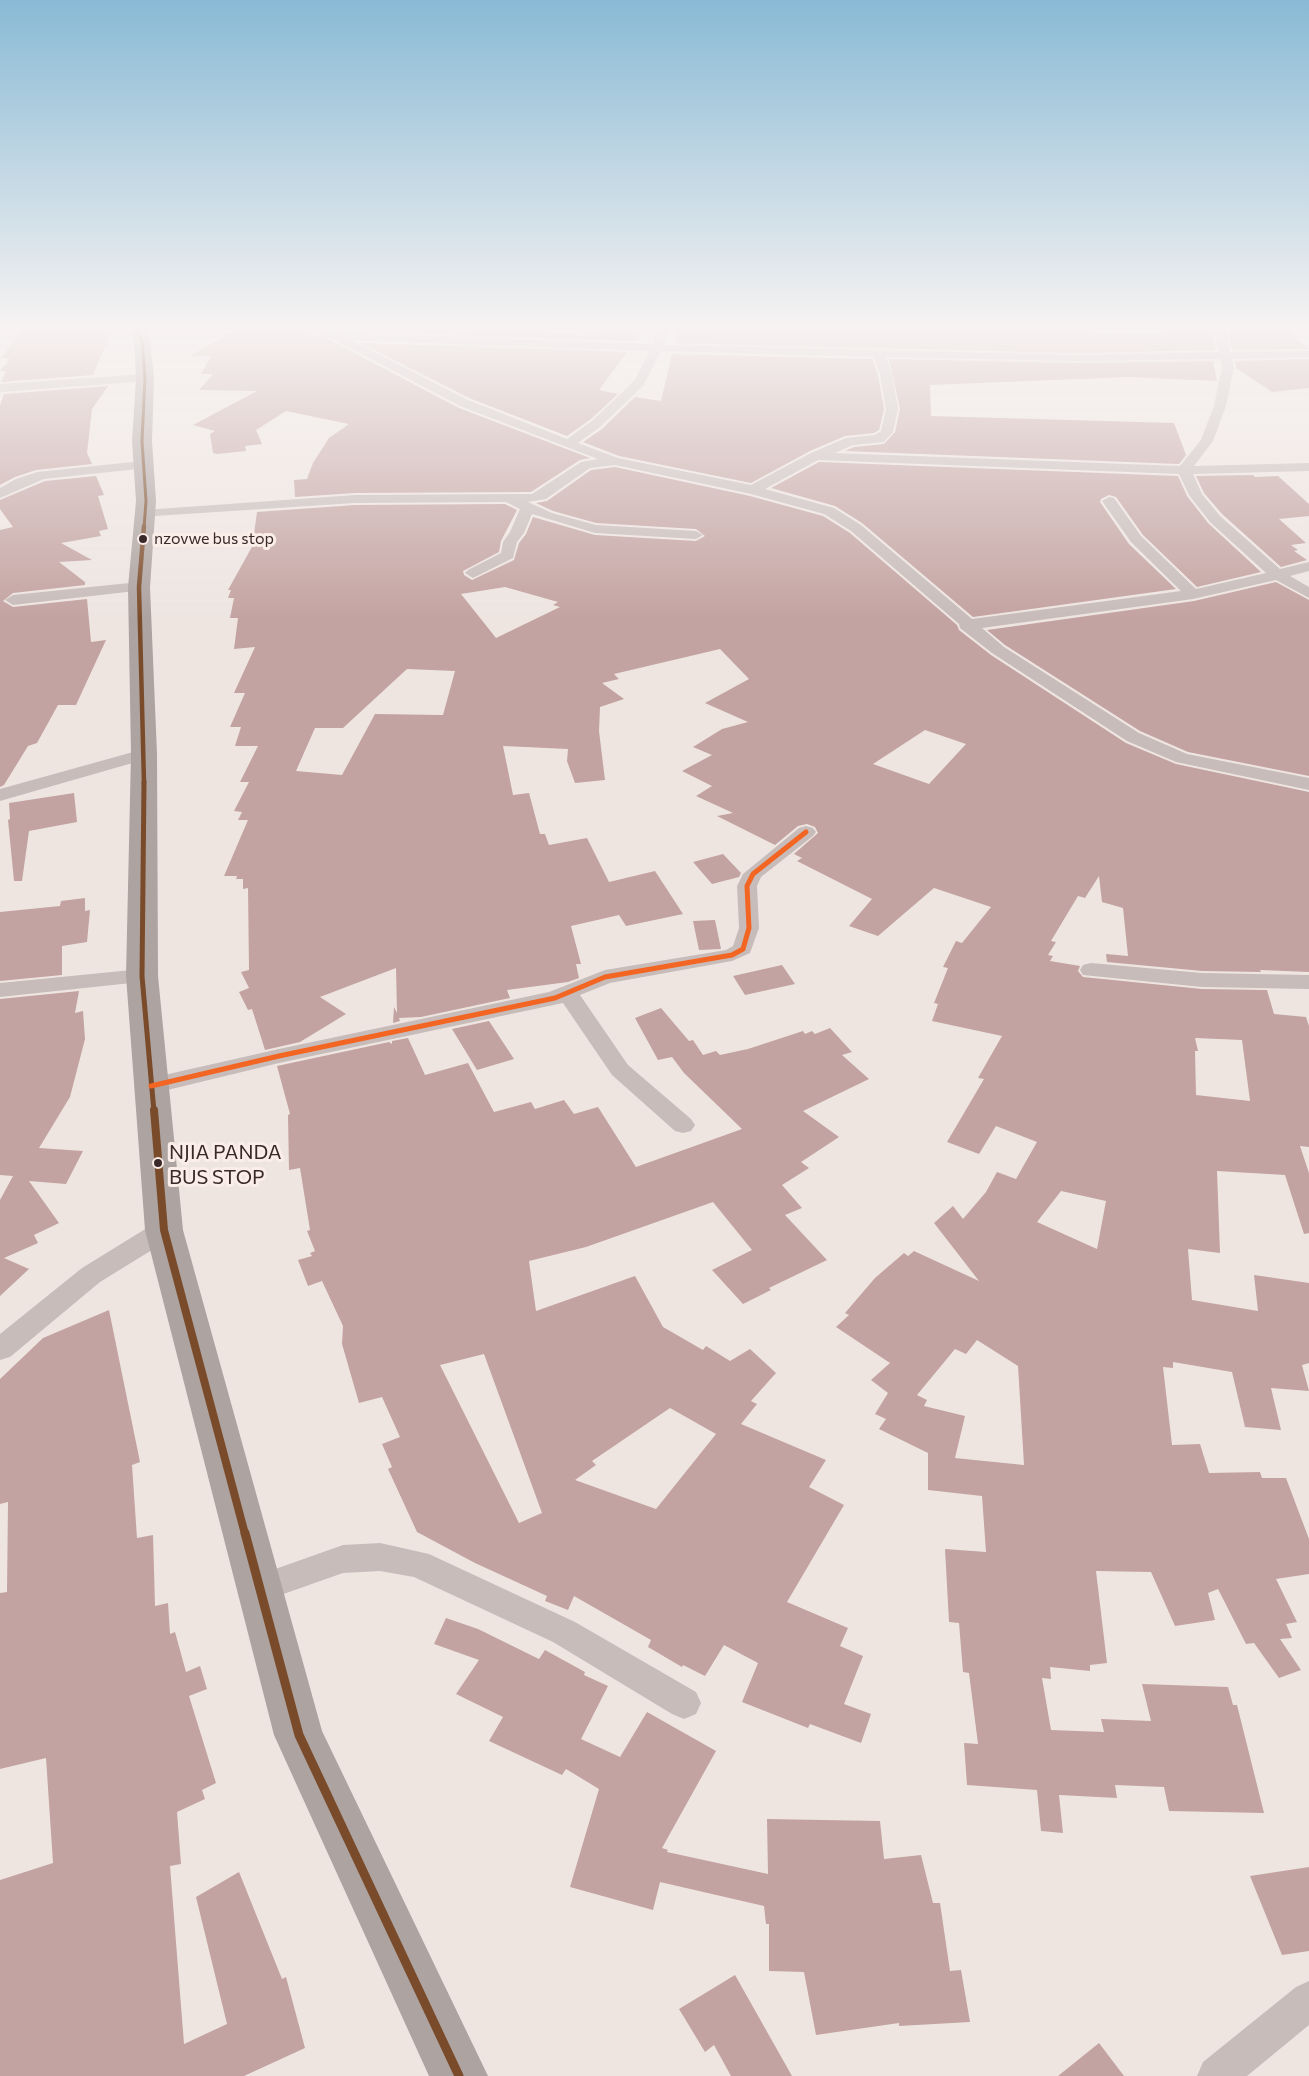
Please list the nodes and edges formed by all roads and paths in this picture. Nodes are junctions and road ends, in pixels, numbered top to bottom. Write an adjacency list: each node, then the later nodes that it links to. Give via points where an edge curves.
1 (143, 425): 9 (highway)
2 (520, 425): 6 (street)
3 (595, 425): 6 (street)
4 (889, 425): 7 (street, via 879,439 851,441)
5 (1214, 425): 11 (street)
6 (568, 444): 8 (street)
7 (816, 456): 11 (street); 12 (street)
8 (615, 461): 12 (street); 14 (street, via 586,465 541,496)
9 (142, 465): 13 (street, via 42,474); 17 (highway)
10 (1309, 466): 11 (street)
11 (1184, 470): 21 (street, via 1196,495 1215,519)
12 (753, 490): 26 (street, via 842,517)
13 (0, 494)
14 (508, 499): 16 (street); 17 (street, via 355,499)
15 (1108, 501): 24 (street, via 1136,539)
16 (528, 507): 18 (street, via 595,529); 20 (street, via 510,542 508,555)
17 (144, 514): 22 (highway)
18 (696, 535)
19 (1309, 566): 21 (street)
20 (473, 573)
21 (1277, 574): 23 (street); 24 (street)
22 (139, 588): 25 (street); 27 (highway)
23 (1309, 593)
24 (1193, 594): 26 (street)
25 (13, 600)
26 (966, 625): 28 (street, via 1088,710 1151,746 1206,763)
27 (144, 754): 29 (street); 32 (highway)
28 (1309, 784)
29 (0, 795)
30 (806, 832): 35 (street, via 753,874 747,886 749,928 743,949 732,956 605,977)
31 (1091, 970): 33 (street, via 1202,980)
32 (142, 976): 34 (street); 36 (highway)
33 (1309, 982)
34 (0, 990)
35 (568, 993): 36 (street); 37 (street, via 620,1070)
36 (151, 1086): 38 (highway)
37 (683, 1125)
38 (165, 1230): 39 (street, via 92,1275); 40 (highway)
39 (0, 1349)
40 (261, 1588): 41 (street, via 343,1559 380,1557 418,1564 564,1632); 43 (highway, via 299,1735)
41 (684, 1703)
42 (1309, 2000): 44 (street)
43 (459, 2076)
44 (1217, 2076)

